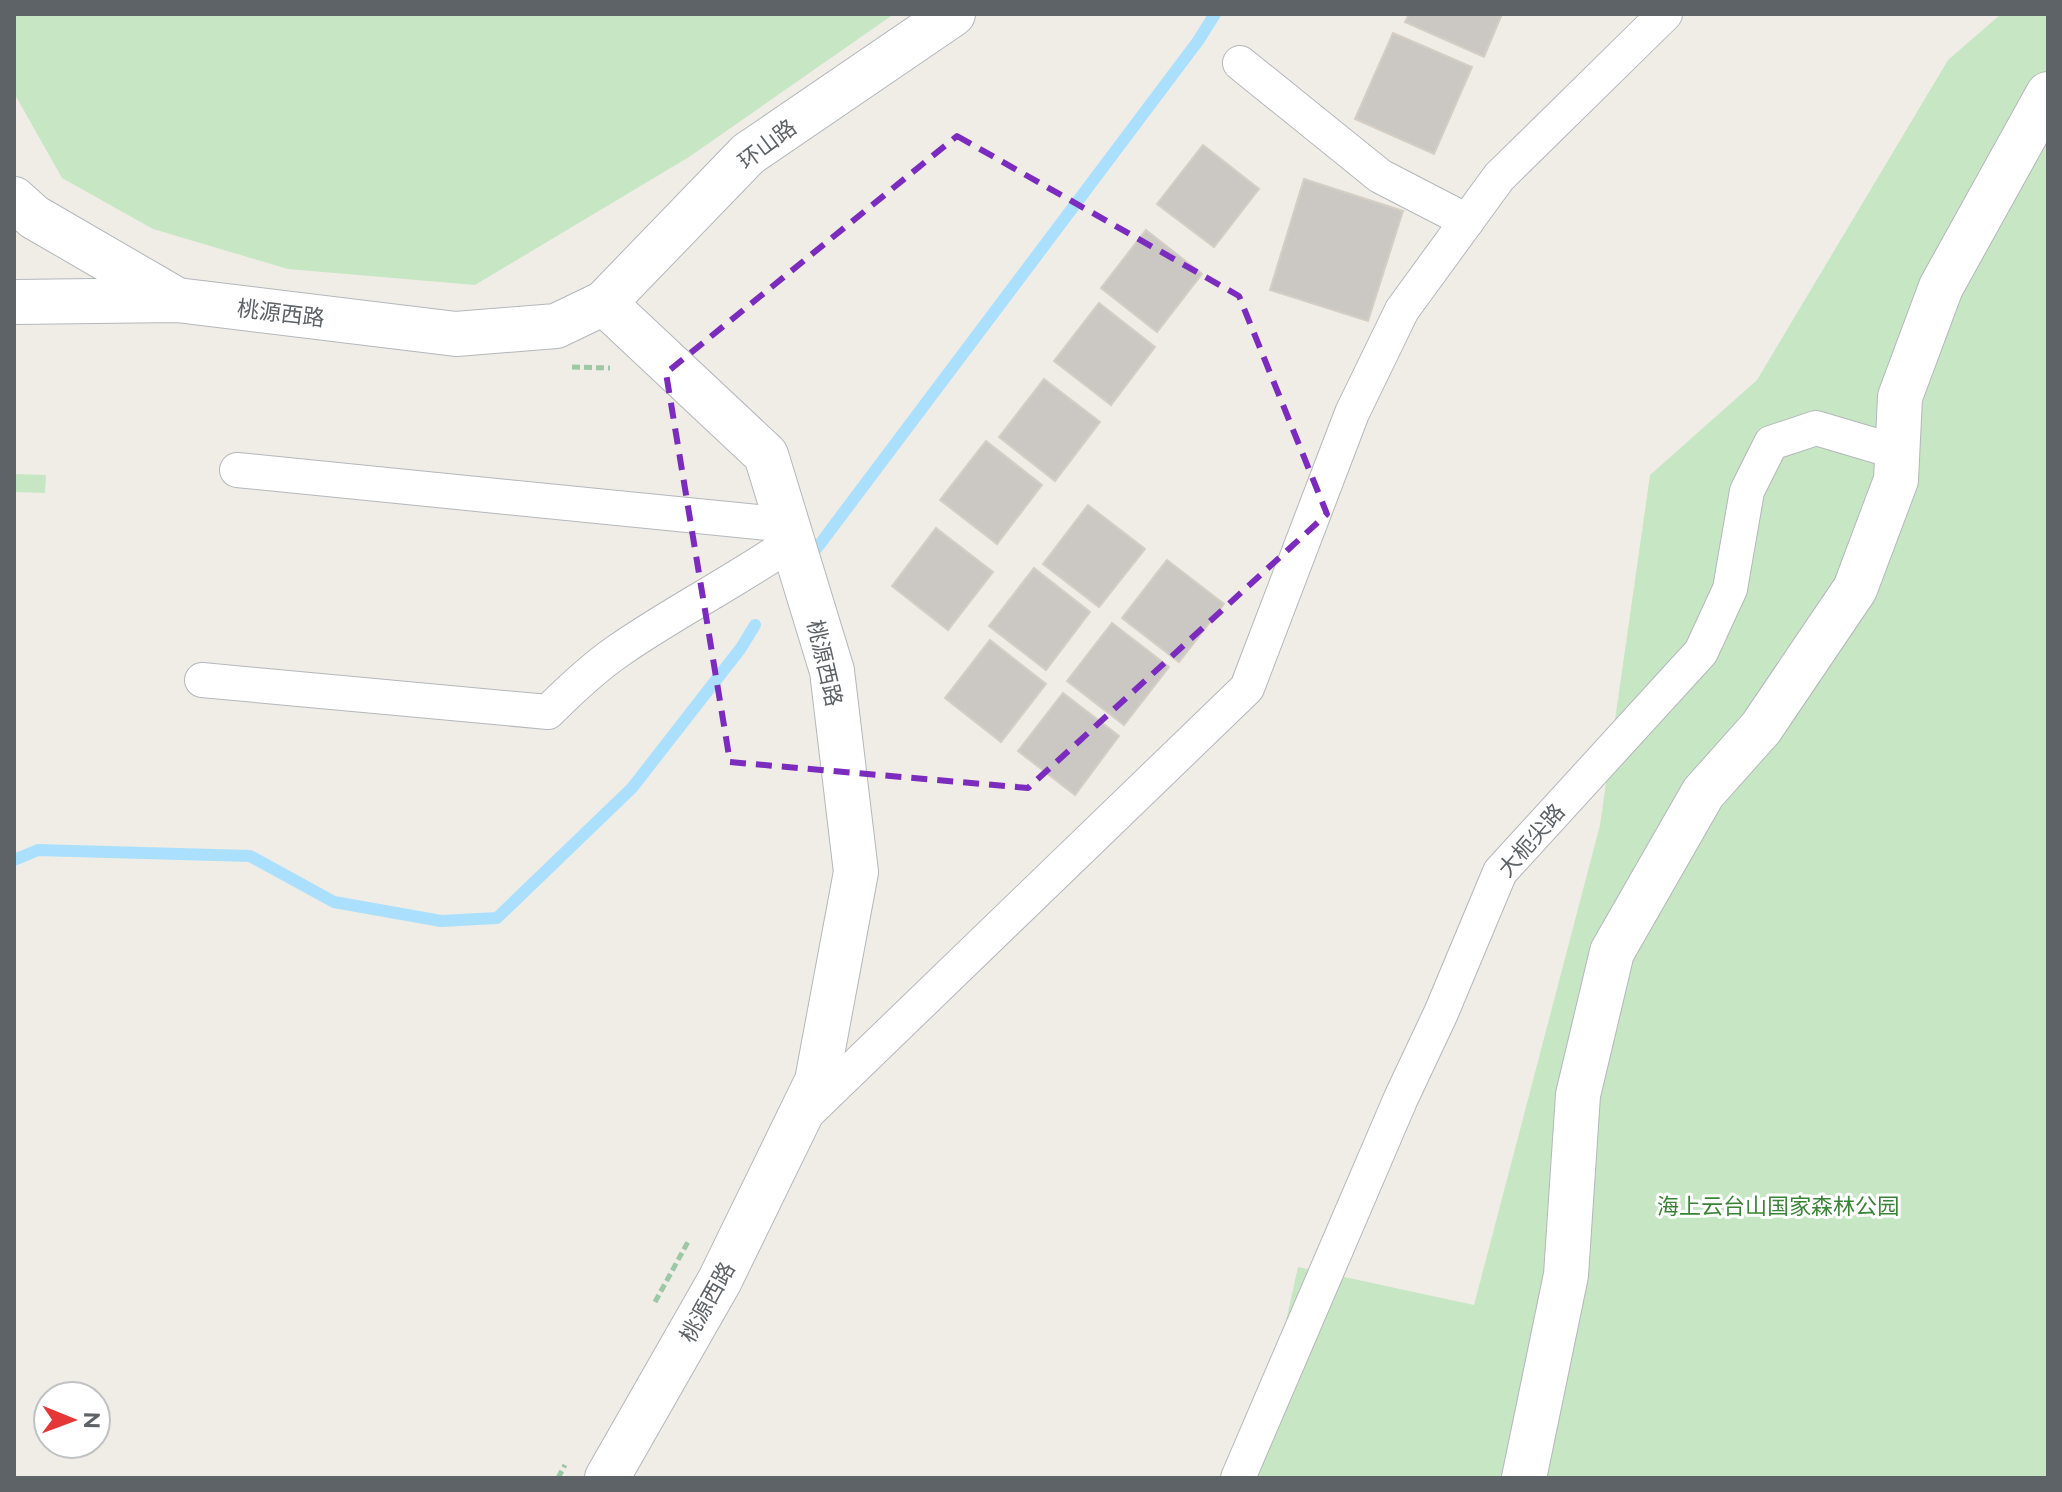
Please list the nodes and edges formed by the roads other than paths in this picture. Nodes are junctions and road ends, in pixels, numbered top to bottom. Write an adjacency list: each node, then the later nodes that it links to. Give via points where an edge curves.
1 (953, 14): 9 (street, 环山路, via 748,154)
2 (1665, 14): 6 (street, via 1499,177)
3 (1240, 63): 6 (street, via 1380,176)
4 (2048, 94): 10 (street, via 1941,287 1900,397)
5 (14, 199): 7 (street, 桃源西路, via 34,217)
6 (1467, 221): 14 (street, via 1402,310 1358,400 1247,688)
7 (177, 300): 8 (street, 桃源西路); 9 (street, 桃源西路, via 456,334 556,326)
8 (14, 302)
9 (604, 303): 12 (street, 桃源西路, via 766,455)
10 (1897, 452): 16 (street, 大枙尖路, via 1816,428 1771,443 1747,491 1730,589 1701,652 1500,872); 17 (street, via 1896,480 1855,589 1761,728 1703,793 1612,952 1578,1095 1566,1275)
11 (237, 470): 12 (street)
12 (790, 534): 13 (street, via 765,561 620,650 548,712); 14 (street, 桃源西路, via 832,671 856,872 817,1081)
13 (202, 680)
14 (796, 1123): 15 (street, 桃源西路, via 720,1280)
15 (607, 1478)
16 (1238, 1478)
17 (1524, 1478)

